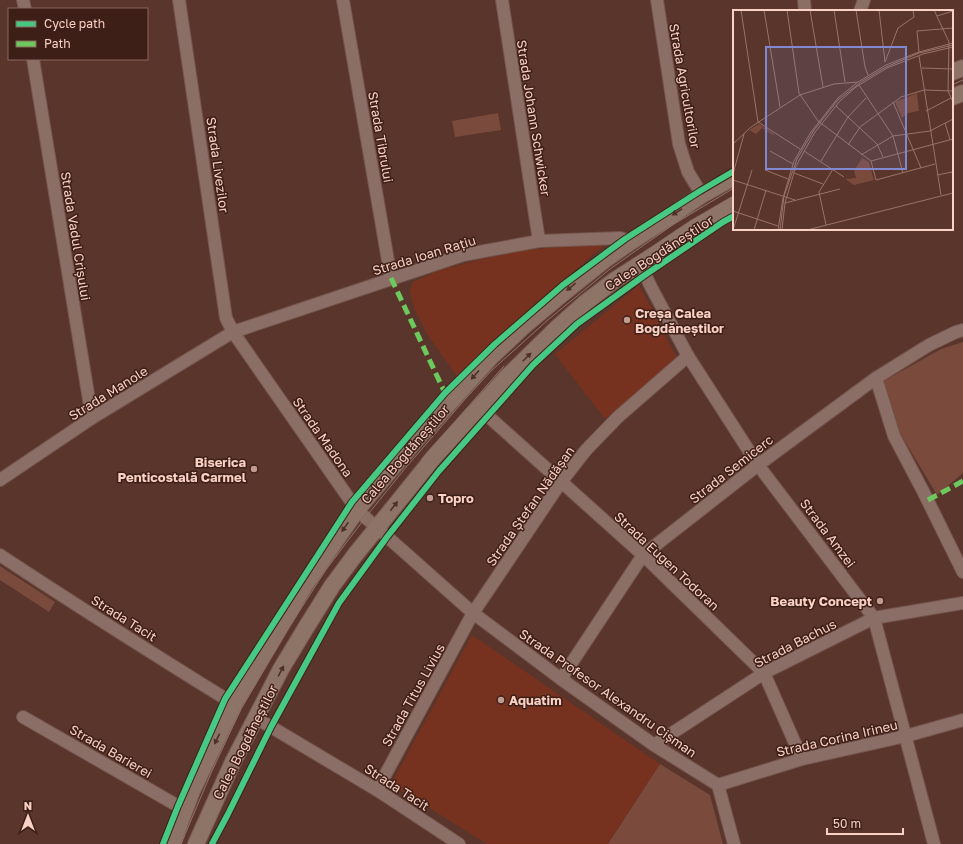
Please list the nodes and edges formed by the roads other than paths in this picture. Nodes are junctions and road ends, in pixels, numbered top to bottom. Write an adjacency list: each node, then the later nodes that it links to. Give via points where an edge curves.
1 (179, 0): 22 (street, Strada Livezilor, via 226,318)
2 (343, 0): 20 (street, Strada Tibrului)
3 (502, 0): 17 (street, Strada Johann Schwicker)
4 (657, 0): 15 (street, Strada Agricultorilor, via 679,144 688,172)
5 (804, 0): 7 (street)
6 (864, 0): 8 (street)
7 (805, 10)
8 (860, 10)
9 (33, 60): 26 (street, Strada Vadul Crișului)
10 (963, 68): 11 (main road)
11 (953, 72)
12 (963, 93): 13 (main road)
13 (953, 98)
14 (733, 178): 15 (main road, Calea Bogdăneștilor)
15 (702, 195): 18 (main road, Calea Bogdăneștilor, one-way to 18)
16 (733, 206): 19 (main road, Calea Bogdăneștilor)
17 (539, 241): 18 (street, Strada Ioan Rațiu, via 620,238); 20 (street, Strada Ioan Rațiu, via 463,255)
18 (629, 243): 30 (main road, Calea Bogdăneștilor, one-way to 30, via 556,299 491,357)
19 (640, 264): 23 (street, Strada Amzei); 25 (main road, Calea Bogdăneștilor, one-way to 19, via 557,328 585,303)
20 (391, 278): 22 (street, Strada Ioan Rațiu)
21 (963, 330): 24 (street, Strada Semicerc, via 929,345)
22 (233, 332): 26 (street, Strada Manole); 30 (street, Strada Madona)
23 (688, 356): 27 (street, Strada Amzei); 29 (street, Strada Ștefan Nădășan, via 618,417)
24 (876, 378): 27 (street, Strada Semicerc); 34 (street, via 894,436)
25 (479, 408): 29 (street, Strada Eugen Todoran); 31 (main road, Calea Bogdăneștilor, one-way to 25, via 435,456)
26 (92, 418): 28 (street, Strada Manole)
27 (758, 464): 33 (street, Strada Semicerc); 37 (street, Strada Amzei)
28 (0, 480)
29 (560, 482): 33 (street, Strada Eugen Todoran); 36 (street, Strada Ștefan Nădășan)
30 (357, 510): 31 (street, Strada Madona); 40 (main road, Calea Bogdăneștilor, one-way to 40, via 305,585)
31 (377, 528): 36 (street, Strada Madona); 42 (main road, Calea Bogdăneștilor, one-way to 31, via 281,669 332,586)
32 (0, 555): 40 (street, Strada Tacit)
33 (643, 556): 38 (street, Strada Eugen Todoran); 39 (street, Strada Semicerc)
34 (963, 572)
35 (963, 603): 37 (street, Strada Bachus)
36 (473, 613): 39 (street, Strada Profesor Alexandru Cișman); 48 (street, Strada Titus Livius)
37 (874, 618): 38 (street, Strada Bachus); 44 (street, Strada Amzei)
38 (764, 673): 45 (street, Strada Bachus); 46 (street, Strada Eugen Todoran)
39 (561, 679): 45 (street, Strada Profesor Alexandru Cișman)
40 (234, 704): 49 (main road, Calea Bogdăneștilor, one-way to 49)
41 (23, 717): 49 (street, Strada Barierei)
42 (256, 718): 48 (street, Strada Tacit); 51 (main road, Calea Bogdăneștilor)
43 (963, 720): 44 (street, Strada Corina Irineu)
44 (906, 736): 46 (street, Strada Corina Irineu); 54 (street, Strada Amzei)
45 (654, 745): 47 (street, Strada Profesor Alexandru Cișman)
46 (802, 759): 47 (street, Strada Corina Irineu)
47 (718, 785): 53 (street)
48 (377, 790): 52 (street, Strada Tacit)
49 (185, 810): 50 (main road, Calea Bogdăneștilor)
50 (172, 844)
51 (196, 844)
52 (459, 844)
53 (734, 844)
54 (934, 844)

